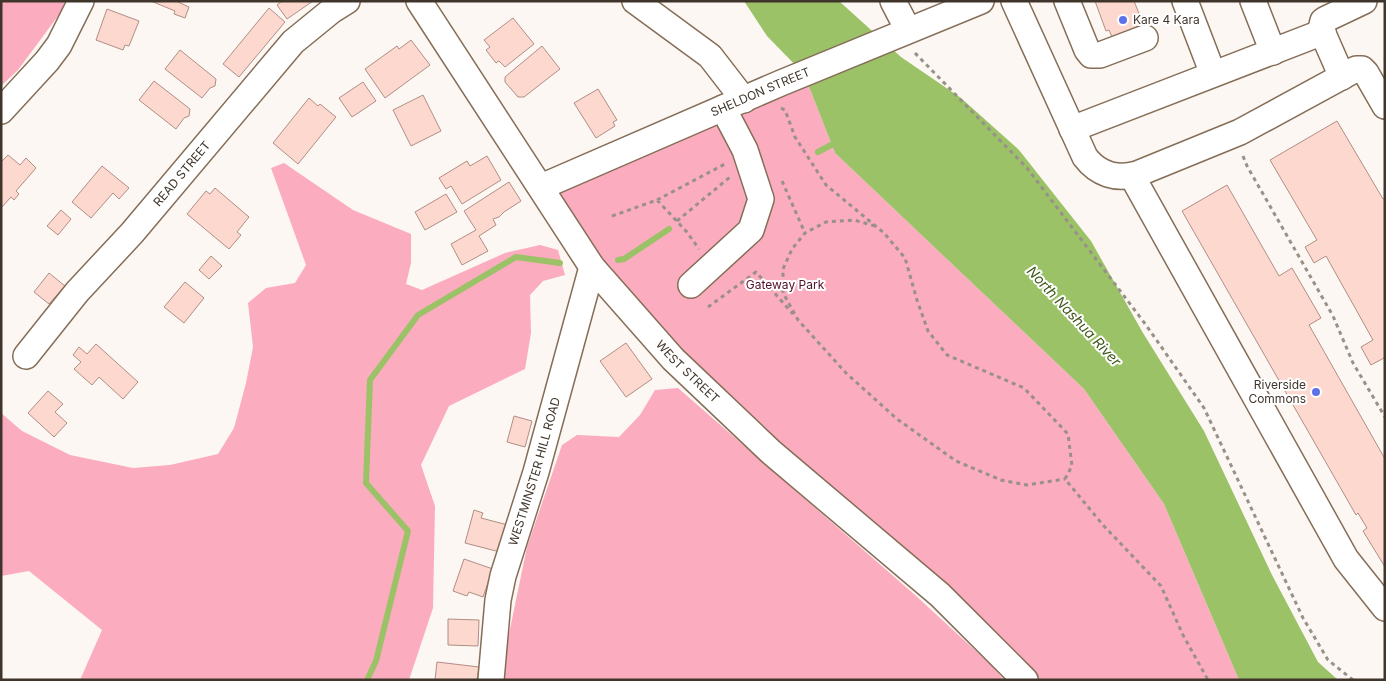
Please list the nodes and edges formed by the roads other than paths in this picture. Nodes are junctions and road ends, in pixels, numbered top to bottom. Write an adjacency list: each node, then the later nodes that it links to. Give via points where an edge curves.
1 (82, 1): 20 (street, via 59,45)
2 (347, 1): 26 (street, READ STREET, via 293,42 132,233 77,292)
3 (419, 1): 23 (street, WEST STREET)
4 (635, 1): 18 (street, via 710,56)
5 (893, 1): 13 (street)
6 (981, 1): 13 (street, SHELDON STREET)
7 (1014, 1): 21 (street)
8 (1067, 1): 14 (street, via 1091,55 1100,55)
9 (1185, 1): 16 (street)
10 (1254, 1): 15 (street)
11 (1364, 1): 12 (street, via 1323,21)
12 (1323, 32): 15 (street); 17 (street)
13 (895, 36): 18 (street, SHELDON STREET, via 779,95)
14 (1145, 38)
15 (1273, 52): 16 (street)
16 (1213, 74): 21 (street)
17 (1342, 77): 19 (street, via 1362,69); 22 (street, via 1240,132)
18 (734, 104): 23 (street, SHELDON STREET); 25 (street, via 761,199 751,230)
19 (1385, 106)
20 (1, 111)
21 (1072, 129): 22 (street, via 1092,166 1116,177)
22 (1132, 176): 27 (street, via 1342,552)
23 (542, 187): 24 (street, WEST STREET)
24 (592, 267): 28 (street, WESTMINSTER HILL ROAD, via 536,472 503,576); 29 (street, WEST STREET, via 673,359 771,452 940,595)
25 (690, 285)
26 (26, 356)
27 (1385, 608)
28 (491, 680)
29 (1025, 680)

